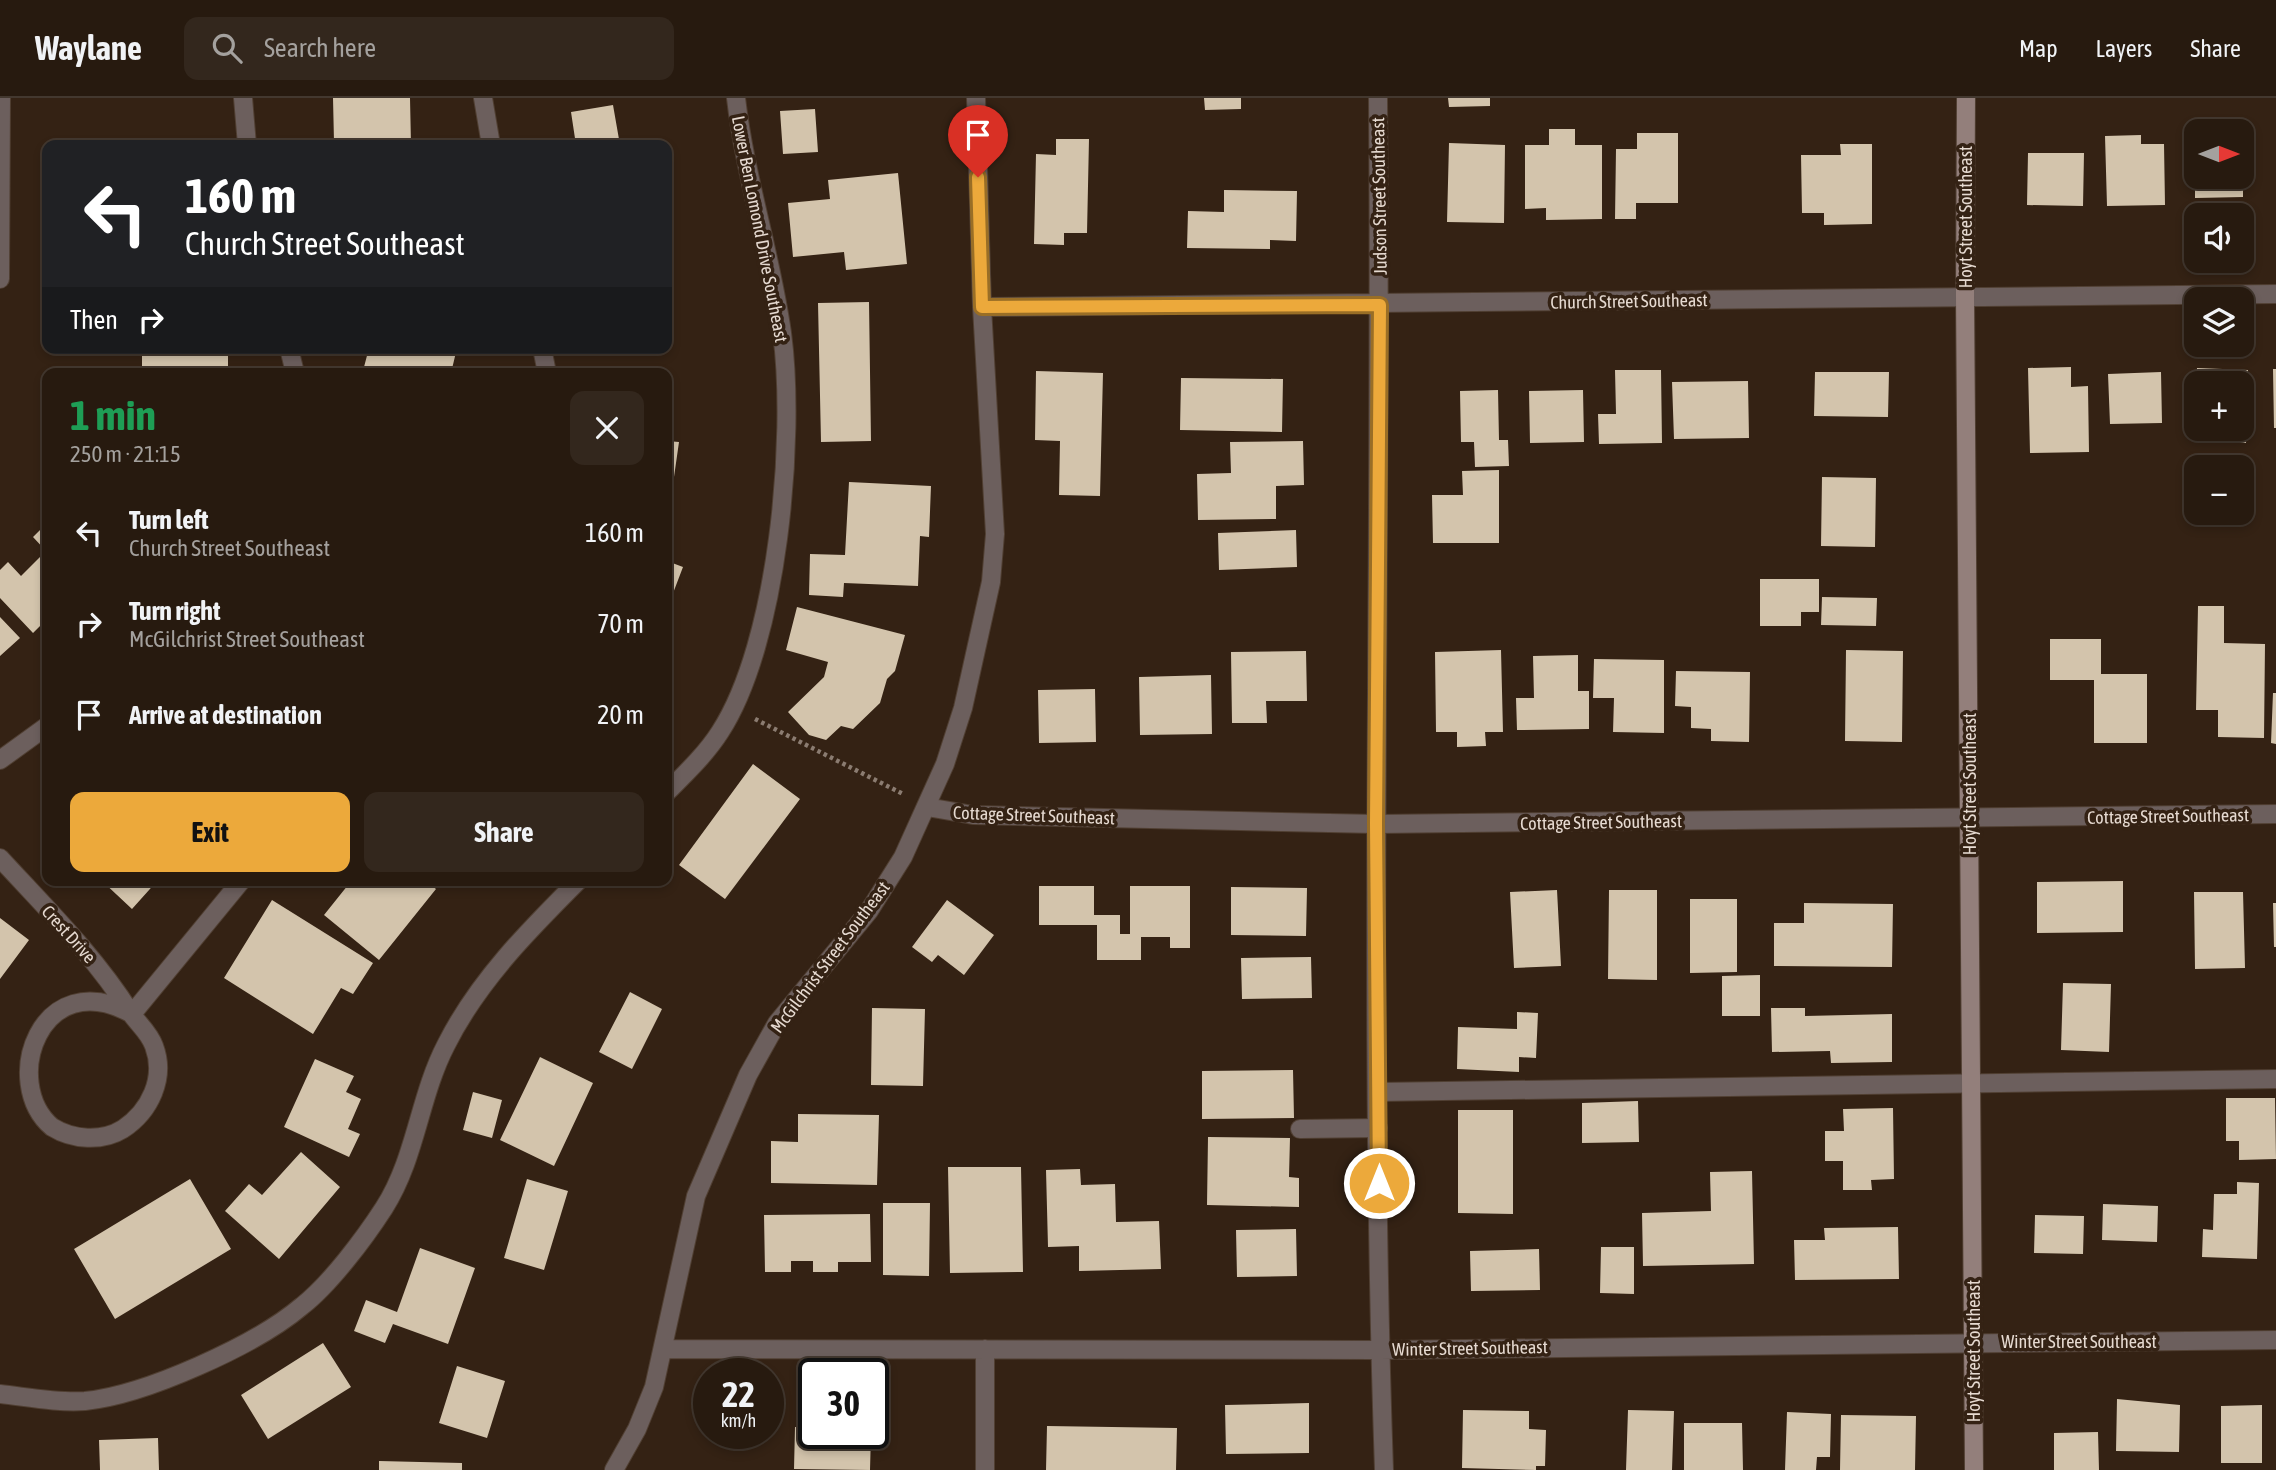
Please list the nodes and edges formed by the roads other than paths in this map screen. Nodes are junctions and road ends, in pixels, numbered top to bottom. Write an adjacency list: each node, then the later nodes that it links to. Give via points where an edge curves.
1 (1, 98): 10 (street)
2 (243, 98): 8 (street)
3 (483, 98): 9 (street)
4 (736, 98): 17 (street, Lower Ben Lomond Drive Southeast, via 775,291 787,391 782,498 758,639 720,732)
5 (976, 98): 14 (street, McGilchrist Street Southeast)
6 (1378, 98): 13 (street, Judson Street Southeast)
7 (1966, 98): 12 (street, Hoyt Street Southeast)
8 (247, 140)
9 (490, 140)
10 (0, 279)
11 (2276, 294): 12 (street, Church Street Southeast)
12 (1965, 295): 13 (street, Church Street Southeast); 20 (street, Hoyt Street Southeast)
13 (1380, 305): 14 (street, Church Street Southeast); 21 (street, Judson Street Southeast)
14 (982, 307): 18 (street, McGilchrist Street Southeast, via 994,495 991,582 963,708)
15 (42, 730): 16 (street)
16 (0, 761)
17 (672, 786)
18 (927, 807): 21 (street, Cottage Street Southeast, via 973,815); 33 (street, McGilchrist Street Southeast, via 869,911 777,1023 748,1075 696,1196)
19 (2276, 814): 20 (street, Cottage Street Southeast)
20 (1969, 818): 21 (street, Cottage Street Southeast); 27 (street, Hoyt Street Southeast)
21 (1376, 824): 28 (street, Judson Street Southeast)
22 (0, 858): 25 (street, Crest Drive, via 117,988)
23 (237, 886): 25 (street)
24 (573, 886): 36 (street, via 516,943 478,993 445,1046 407,1163 384,1208 303,1306 204,1364 151,1384 85,1401)
25 (132, 1014): 25 (street, via 96,1000 72,1002 47,1014 28,1037 22,1053 23,1087 28,1102 50,1126 65,1134 104,1136 134,1122 145,1110 153,1095 158,1061 144,1028)
26 (2276, 1079): 27 (street)
27 (1971, 1082): 28 (street); 32 (street, Hoyt Street Southeast)
28 (1378, 1092): 29 (street, Judson Street Southeast)
29 (1378, 1128): 30 (street); 35 (street, Judson Street Southeast)
30 (1300, 1129)
31 (2276, 1340): 32 (street, Winter Street Southeast)
32 (1973, 1341): 35 (street, Winter Street Southeast); 40 (street, Hoyt Street Southeast)
33 (664, 1349): 34 (street, Winter Street Southeast); 37 (street, McGilchrist Street Southeast, via 637,1429)
34 (985, 1349): 35 (street, Winter Street Southeast); 38 (street)
35 (1380, 1350): 39 (street, Judson Street Southeast)
36 (0, 1394)
37 (614, 1470)
38 (985, 1470)
39 (1384, 1470)
40 (1974, 1470)

